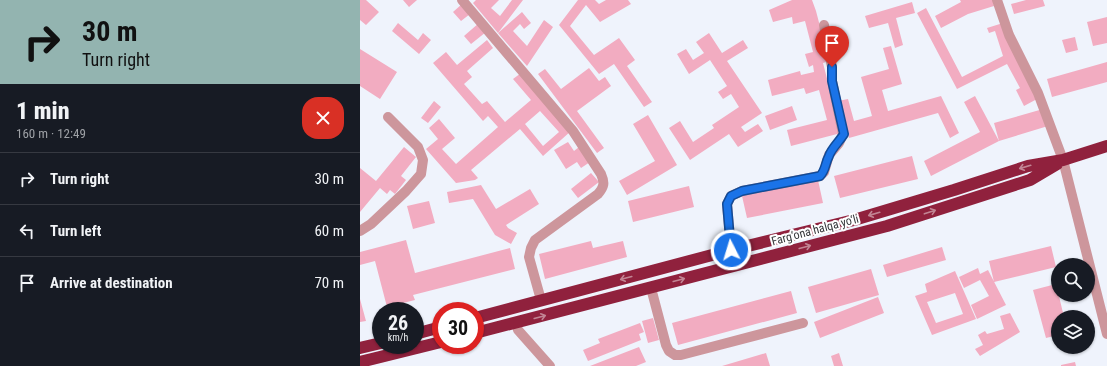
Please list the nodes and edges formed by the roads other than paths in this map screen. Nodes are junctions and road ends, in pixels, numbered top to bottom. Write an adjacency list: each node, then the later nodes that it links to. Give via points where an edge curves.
1 (462, 0): 10 (street, via 573,131 604,181 603,188 598,194 534,240 530,257)
2 (997, 0): 6 (street, via 1009,35 1038,93)
3 (824, 24): 8 (street, via 832,81 844,134 829,155 824,172 820,176 742,191 731,196 727,204)
4 (388, 117): 7 (street, via 418,147 423,160 421,174 371,224)
5 (1107, 146): 6 (highway, Farg‘ona halqa yo‘li)
6 (1063, 160): 8 (highway, Farg‘ona halqa yo‘li, one-way to 8, via 1028,166 854,220); 9 (highway, Farg‘ona halqa yo‘li, one-way to 6, via 887,226 1030,180); 15 (street)
7 (360, 231)
8 (731, 250): 10 (highway, Farg‘ona halqa yo‘li, one-way to 10)
9 (651, 288): 12 (highway, Farg‘ona halqa yo‘li, one-way to 9); 13 (street, via 666,345 675,355)
10 (541, 300): 11 (highway, Farg‘ona halqa yo‘li)
11 (484, 316)
12 (516, 323): 14 (highway, Farg‘ona halqa yo‘li); 20 (street, via 518,330)
13 (802, 323)
14 (484, 331)
15 (1107, 334)
16 (432, 344): 19 (highway)
17 (372, 345): 18 (highway)
18 (360, 348)
19 (360, 362)
20 (550, 366)

